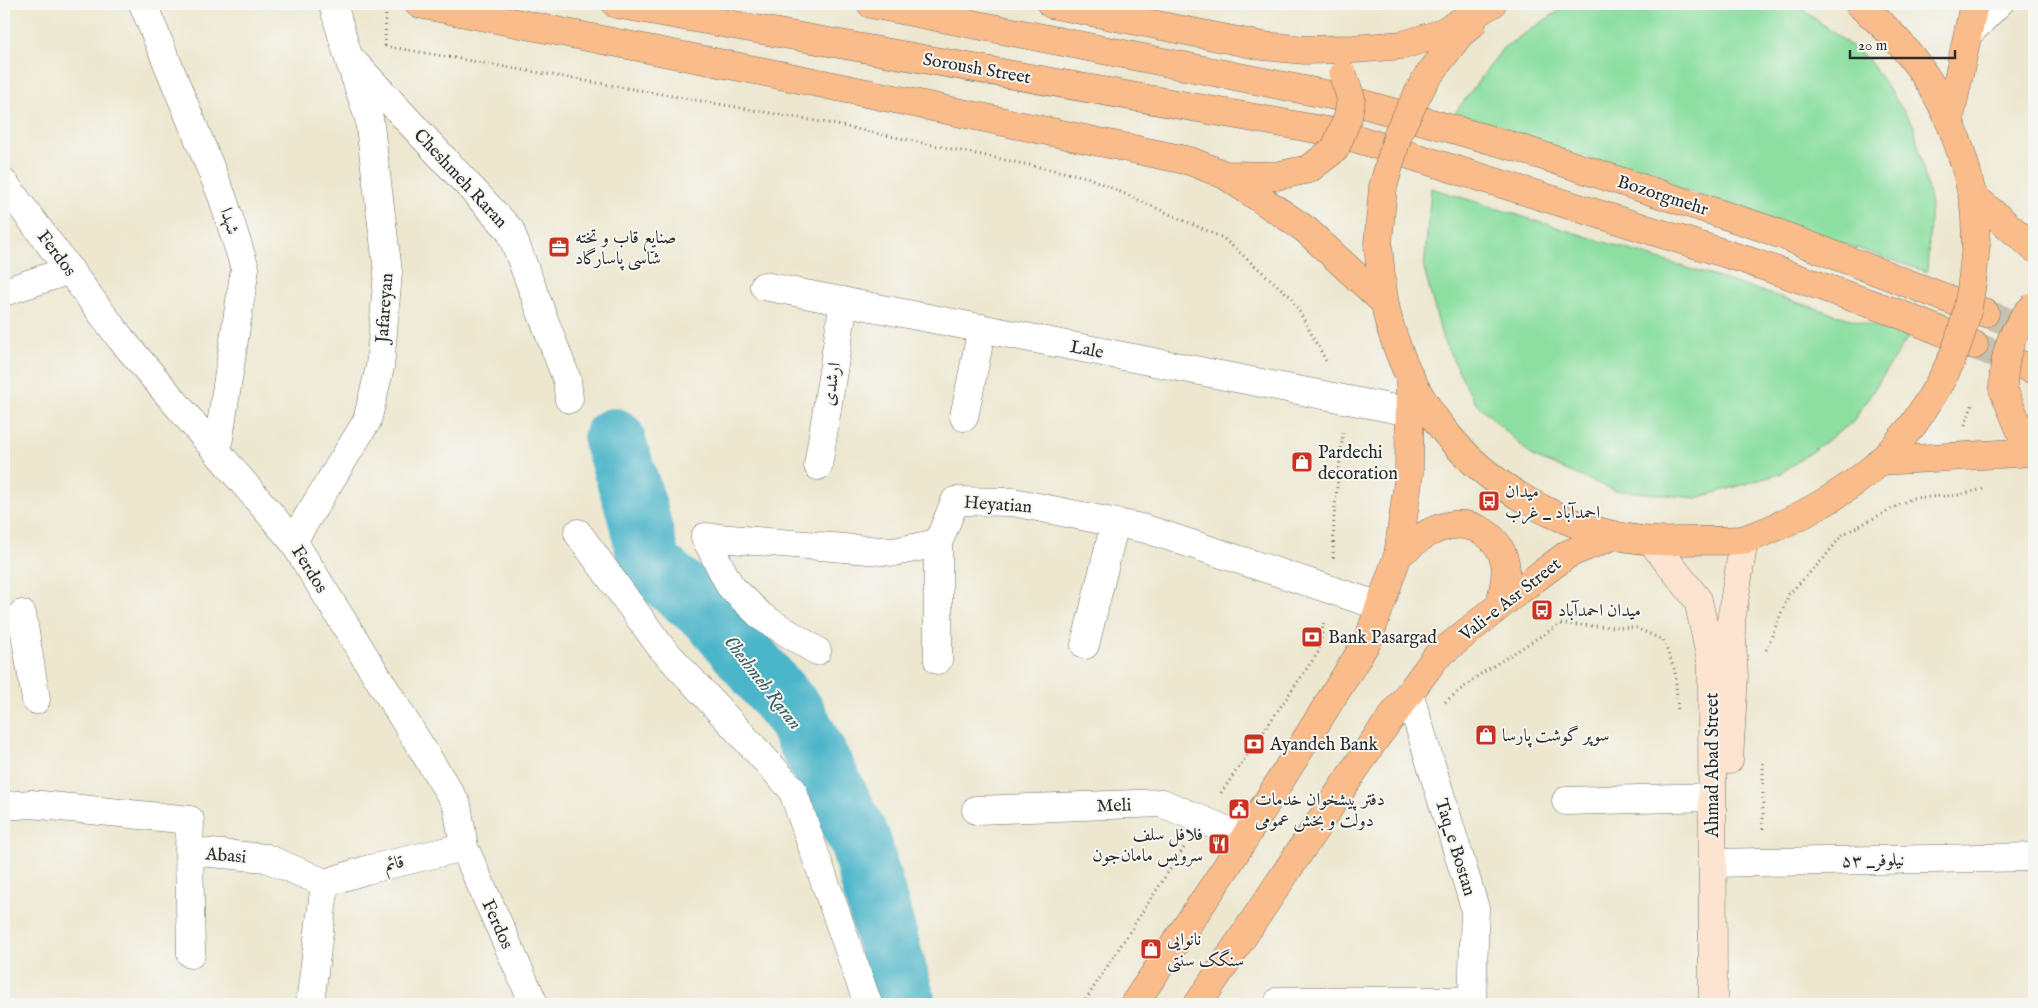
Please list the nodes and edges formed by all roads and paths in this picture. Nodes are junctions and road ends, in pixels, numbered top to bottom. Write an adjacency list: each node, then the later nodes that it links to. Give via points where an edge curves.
1 (143, 4): 40 (street, شهدا, via 222,196 245,268)
2 (333, 4): 15 (street, Cheshmeh Raran)
3 (386, 4): 14 (path)
4 (419, 4): 20 (main road, via 1190,161)
5 (616, 4): 19 (main road, Soroush Street)
6 (871, 4): 17 (main road)
7 (1051, 4): 16 (main road, via 1263,46)
8 (1492, 4): 16 (main road, via 1439,34 1403,45)
9 (1496, 4): 29 (main road, bridge, via 1460,34 1425,80 1399,131 1382,187 1378,244)
10 (1859, 4): 18 (main road, via 1888,28 1923,70)
11 (1974, 4): 13 (main road)
12 (2006, 4): 13 (lane)
13 (1966, 43): 18 (main road)
14 (385, 46): 15 (path); 27 (path, via 822,122 1087,177 1223,238)
15 (346, 47): 37 (street, Cheshmeh Raran, via 510,230 567,380); 50 (street, Jafareyan, via 369,118 388,272 380,366 368,421)
16 (1305, 50): 17 (main road)
17 (1339, 86): 20 (main road, bridge, via 1351,98 1348,117 1335,149 1309,169 1276,176); 30 (main road, Bozorgmehr, via 1516,148 1764,228)
18 (1950, 117): 22 (main road)
19 (1338, 134): 33 (main road, Bozorgmehr, via 1746,260 1898,313)
20 (1225, 175): 29 (main road, via 1305,229)
21 (4, 183): 24 (street, Ferdos)
22 (1973, 196): 23 (main road); 42 (main road, bridge, via 1976,244 1971,293 1959,340 1939,384 1913,425)
23 (2034, 248)
24 (70, 270): 26 (street); 40 (street, Ferdos, via 121,338)
25 (764, 286): 28 (street, Lale)
26 (4, 292)
27 (1292, 298)
28 (844, 302): 32 (street, Lale); 43 (street, ارشدی)
29 (1384, 302): 36 (main road, via 1394,340)
30 (1985, 313)
31 (2029, 321): 41 (main road, bridge, via 2023,316 2012,340 2003,364 2003,389)
32 (982, 328): 38 (street, Lale); 39 (street)
33 (1974, 345)
34 (2007, 359): 35 (main road)
35 (2034, 370)
36 (1410, 377): 38 (main road); 48 (main road, via 1446,433 1494,480 1552,514)
37 (569, 398)
38 (1410, 412): 53 (main road, via 1409,474)
39 (964, 417)
40 (217, 451): 50 (street, Ferdos)
41 (2032, 452): 42 (main road)
42 (1880, 461): 49 (main road, via 1843,490 1802,514)
43 (818, 466)
44 (1958, 495): 61 (path, via 1912,498 1842,535 1789,594)
45 (1334, 516): 54 (path)
46 (1115, 523): 52 (street, Heyatian, via 1013,502 955,501); 54 (street, Heyatian, via 1146,529); 58 (street)
47 (578, 533): 85 (street, via 660,646 792,789)
48 (1615, 535): 51 (main road); 55 (main road, Vali-e Asr Street, via 1568,554)
49 (1744, 540): 51 (main road); 78 (main road, Ahmad Abad Street, via 1732,621 1734,676)
50 (293, 541): 74 (street, Ferdos, via 457,804)
51 (1652, 542): 68 (main road, Ahmad Abad Street, via 1698,600 1712,665)
52 (938, 543): 59 (street, via 894,552 705,537 730,586 762,617); 62 (street)
53 (1398, 555): 55 (main road, via 1422,536 1446,526 1464,524 1482,529 1496,543 1504,563); 56 (main road)
54 (1329, 590): 56 (street, Heyatian); 72 (path, via 1319,651)
55 (1500, 604): 63 (main road, Vali-e Asr Street, via 1436,657)
56 (1380, 606): 73 (main road, via 1368,640)
57 (22, 614): 60 (street)
58 (1085, 645)
59 (817, 651)
60 (16, 653): 64 (street)
61 (1763, 658)
62 (938, 660)
63 (1409, 693): 66 (street, Taq_e Bostan); 88 (main road, Vali-e Asr Street)
64 (36, 700)
65 (1678, 720): 66 (path, via 1675,671 1663,640 1636,628 1560,624 1479,675)
66 (1418, 725): 82 (street, Taq_e Bostan, via 1476,908)
67 (1763, 756): 77 (path)
68 (1712, 797): 69 (street); 78 (main road, Ahmad Abad Street)
69 (1566, 801)
70 (4, 806): 75 (street, Abasi, via 31,804 190,820)
71 (976, 810): 72 (street, Meli, via 1162,803)
72 (1202, 820): 73 (street, Meli); 86 (path)
73 (1245, 838): 87 (main road)
74 (464, 846): 79 (street, قائم); 84 (street, Ferdos)
75 (189, 851): 79 (street, Abasi, via 266,858); 80 (street)
76 (2034, 858): 77 (street, ۵۳ _نیلوفر)
77 (1763, 862): 78 (street, ۵۳ _نیلوفر)
78 (1718, 863): 89 (main road, Ahmad Abad Street); 90 (main road, Ahmad Abad Street)
79 (325, 883): 83 (street)
80 (191, 954)
81 (1278, 1001): 82 (street)
82 (1472, 1002)
83 (310, 1004)
84 (534, 1004)
85 (868, 1004)
86 (1082, 1004)
87 (1134, 1004)
88 (1198, 1004)
89 (1712, 1004)
90 (1727, 1004)

